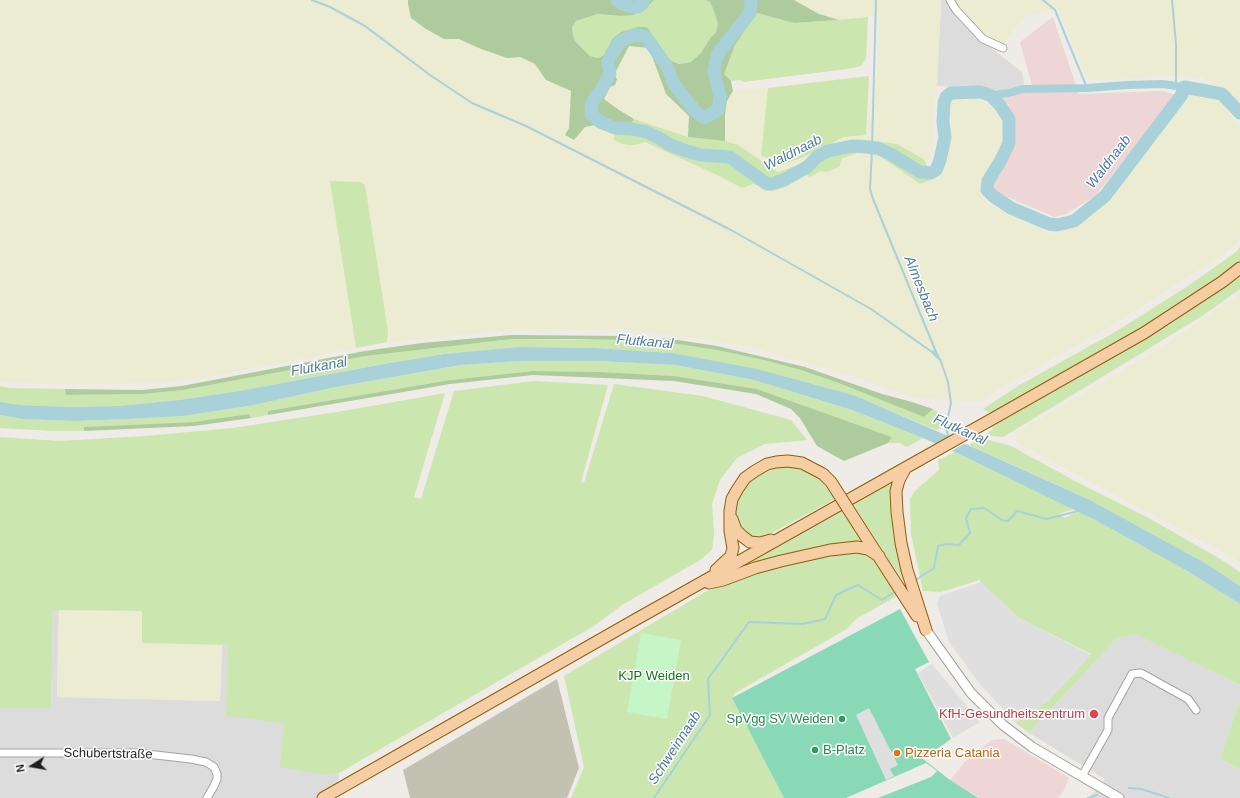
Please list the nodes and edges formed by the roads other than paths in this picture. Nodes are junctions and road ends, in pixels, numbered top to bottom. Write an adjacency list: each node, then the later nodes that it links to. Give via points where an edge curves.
1 (950, 0): 2 (street, via 983,39)
2 (1003, 48)
3 (1240, 268): 4 (main road, via 1144,333)
4 (905, 468): 6 (main road); 9 (main road, via 896,491 897,512)
5 (730, 511): 6 (main road, via 736,530 750,542 760,543); 7 (main road, bridge, via 737,490 745,478 755,471 766,464 776,462 802,463 823,474 831,482); 8 (main road, via 733,548 731,556)
6 (792, 532): 8 (main road)
7 (879, 556): 8 (main road, via 868,549 857,547 830,550); 9 (main road)
8 (696, 585): 15 (main road)
9 (914, 605): 10 (main road)
10 (926, 630): 13 (street, via 971,694 992,715 1032,747)
11 (1196, 710): 13 (street, via 1188,699 1141,673 1132,674 1108,718 1108,730)
12 (0, 753): 14 (street, Schubertstraße, via 138,753 206,762 214,767 217,774)
13 (1082, 776): 16 (street)
14 (207, 798)
15 (323, 798)
16 (1119, 798)

